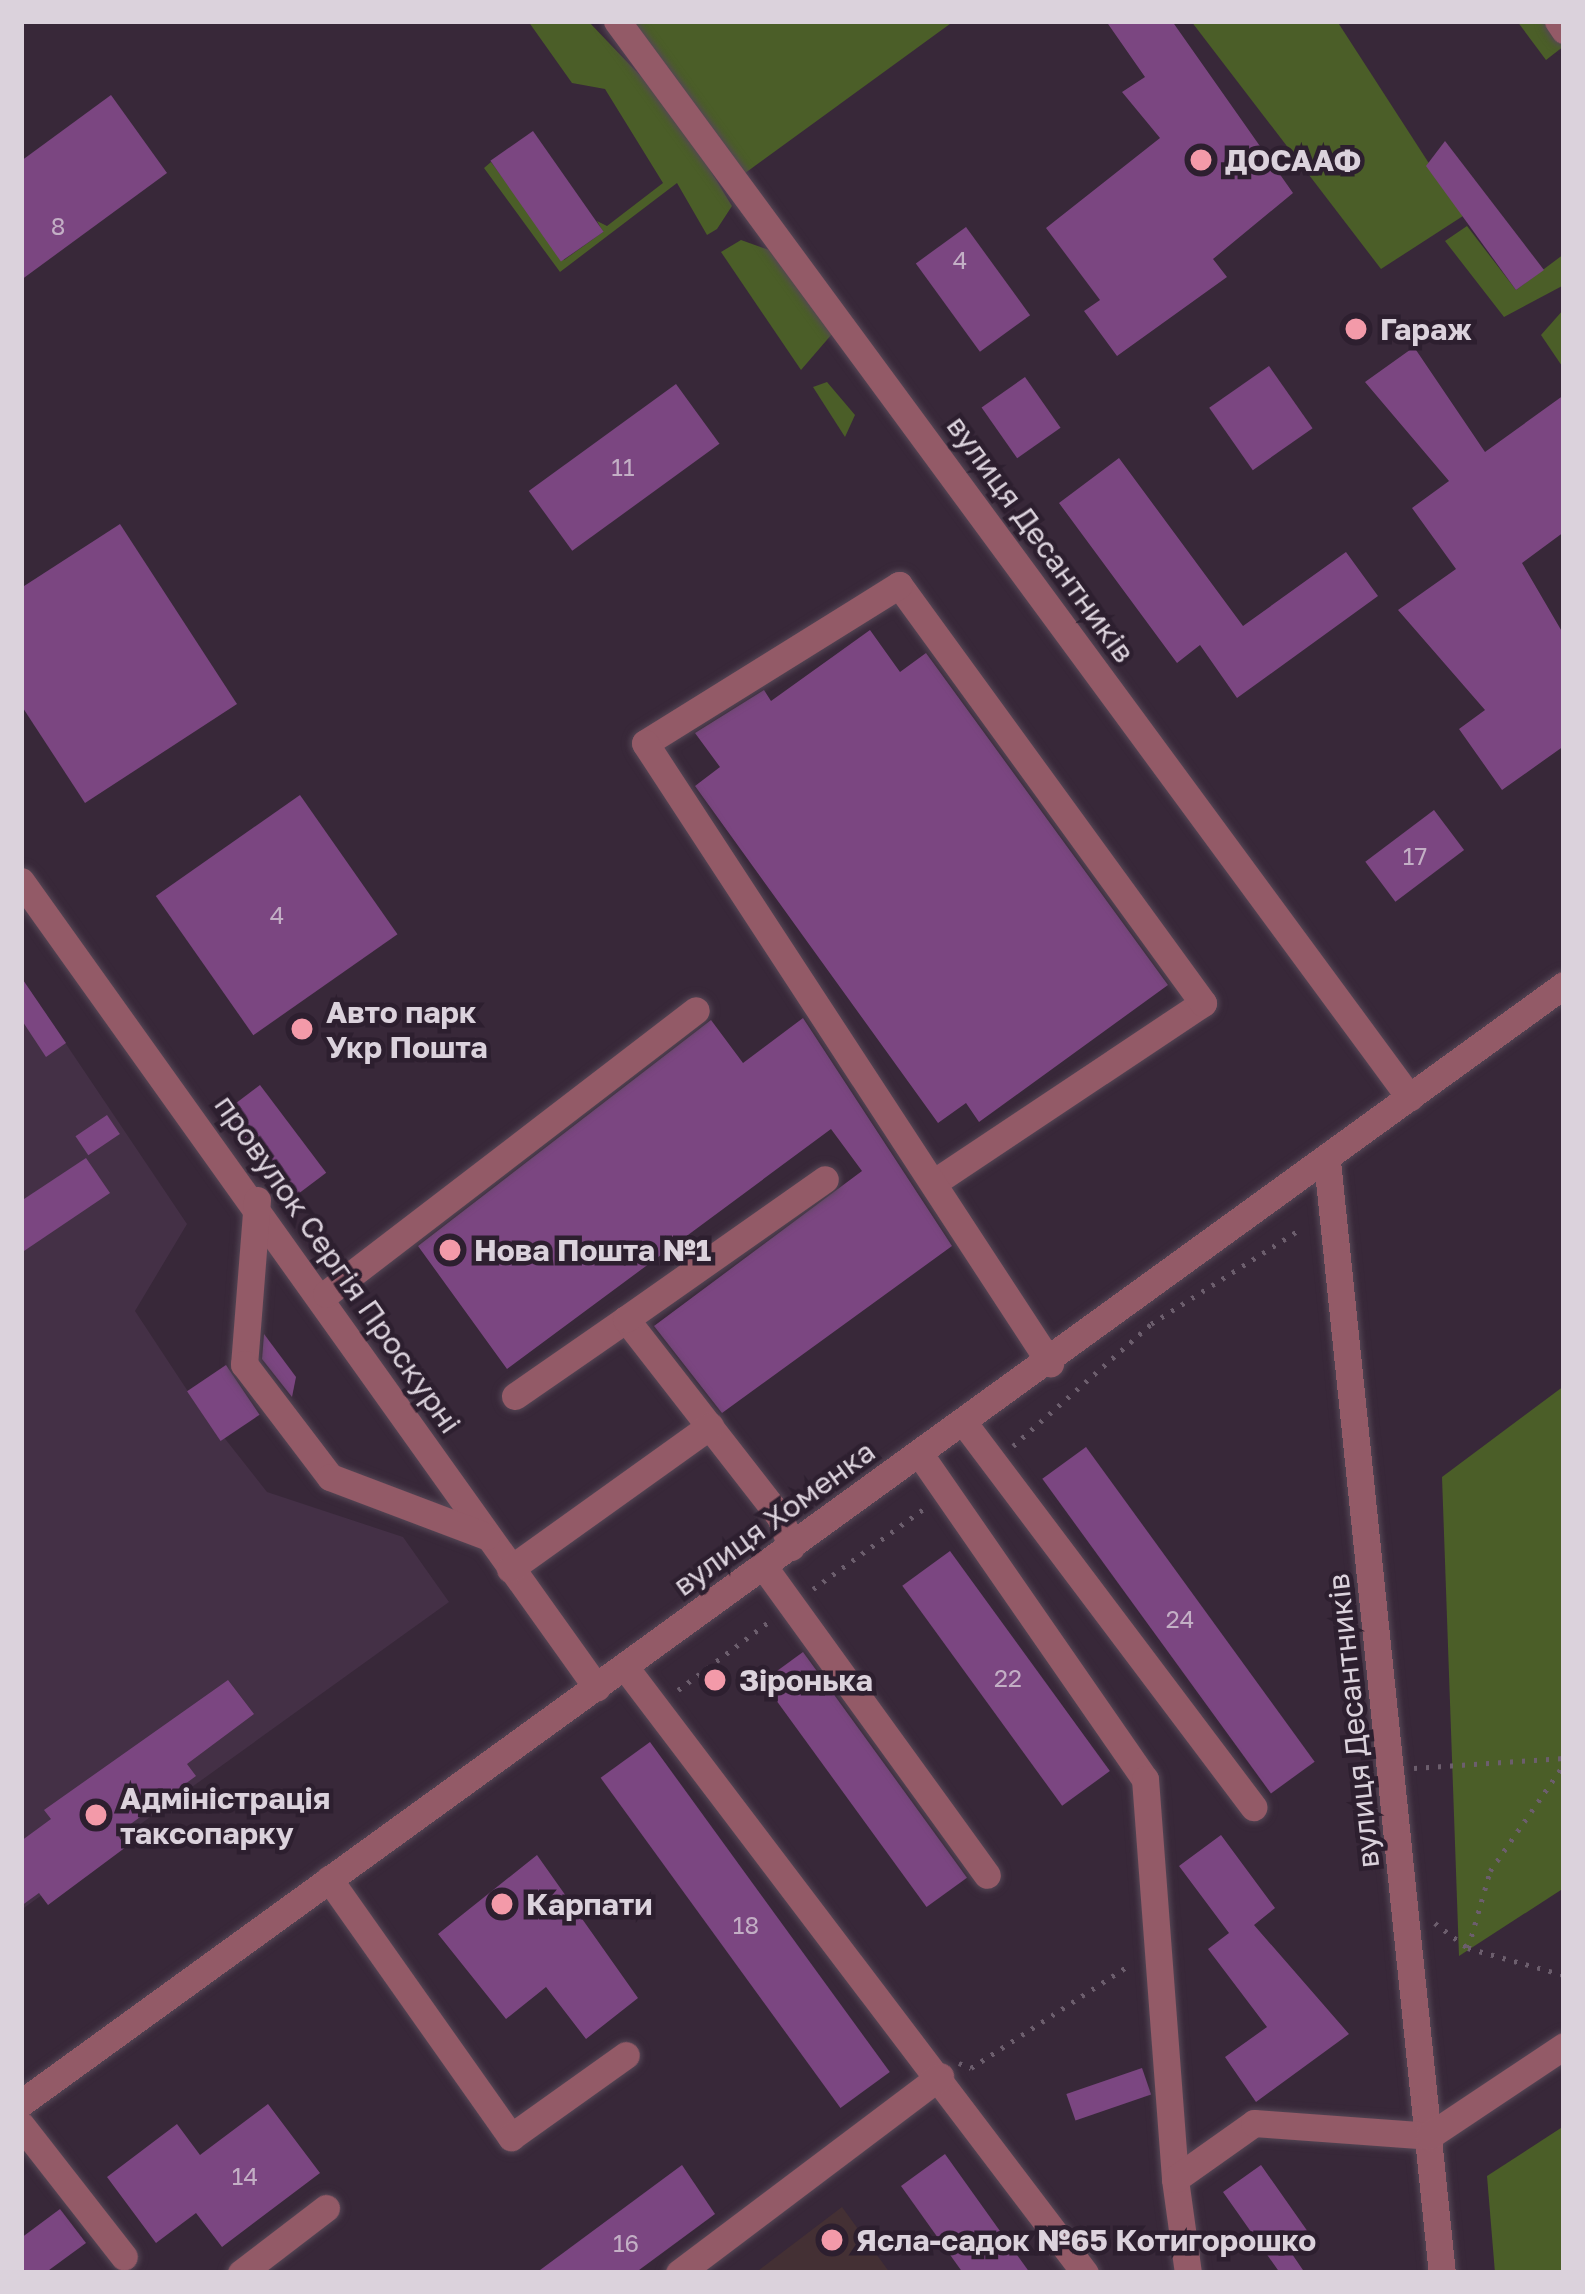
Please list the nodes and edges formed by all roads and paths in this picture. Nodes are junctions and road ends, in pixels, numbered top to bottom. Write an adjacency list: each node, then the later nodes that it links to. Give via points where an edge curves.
1 (617, 21): 7 (street, вулиця Десантників)
2 (1558, 21): 3 (street)
3 (1564, 30)
4 (21, 880): 11 (street, провулок Сергія Проскурні)
5 (1564, 985): 7 (street, вулиця Хоменка)
6 (696, 1010): 12 (street)
7 (1410, 1098): 8 (street, вулиця Хоменка)
8 (1327, 1161): 14 (street, вулиця Хоменка); 26 (street, вулиця Десантників)
9 (825, 1179): 13 (street)
10 (936, 1181): 10 (street, via 645,743 899,585 1203,1003); 14 (street)
11 (257, 1200): 12 (street, провулок Сергія Проскурні); 19 (street, via 244,1364 330,1477)
12 (326, 1294): 19 (street, провулок Сергія Проскурні)
13 (626, 1318): 15 (street); 17 (street)
14 (1050, 1363): 16 (street, вулиця Хоменка)
15 (515, 1396)
16 (964, 1423): 18 (street, вулиця Хоменка); 27 (street)
17 (710, 1426): 20 (street); 22 (street)
18 (919, 1453): 20 (street, вулиця Хоменка); 32 (street, via 1144,1779)
19 (485, 1536): 22 (street, провулок Сергія Проскурні)
20 (790, 1547): 21 (street, вулиця Хоменка)
21 (764, 1567): 23 (street, вулиця Хоменка); 28 (street)
22 (510, 1569): 24 (street, провулок Сергія Проскурні)
23 (625, 1667): 24 (street, вулиця Хоменка); 36 (street)
24 (597, 1688): 29 (street, вулиця Хоменка)
25 (1564, 1761): 26 (path); 31 (path, via 1490,1871)
26 (1390, 1769): 30 (street, вулиця Десантників)
27 (1253, 1807)
28 (987, 1875)
29 (329, 1879): 35 (street, via 512,2137); 37 (street, вулиця Хоменка)
30 (1407, 1901): 31 (path); 39 (street, вулиця Десантників)
31 (1468, 1948): 33 (path)
32 (1158, 1952): 36 (path, via 1069,1995 971,2068 965,2058); 40 (street)
33 (1564, 1975)
34 (1564, 2046): 39 (street)
35 (626, 2055)
36 (940, 2076): 44 (street); 45 (street)
37 (21, 2103)
38 (21, 2125): 42 (street)
39 (1430, 2136): 40 (street, via 1254,2123); 47 (street, вулиця Десантників)
40 (1175, 2179): 46 (street)
41 (326, 2209): 43 (street)
42 (124, 2257)
43 (241, 2273)
44 (679, 2273)
45 (1085, 2273)
46 (1188, 2273)
47 (1442, 2273)

